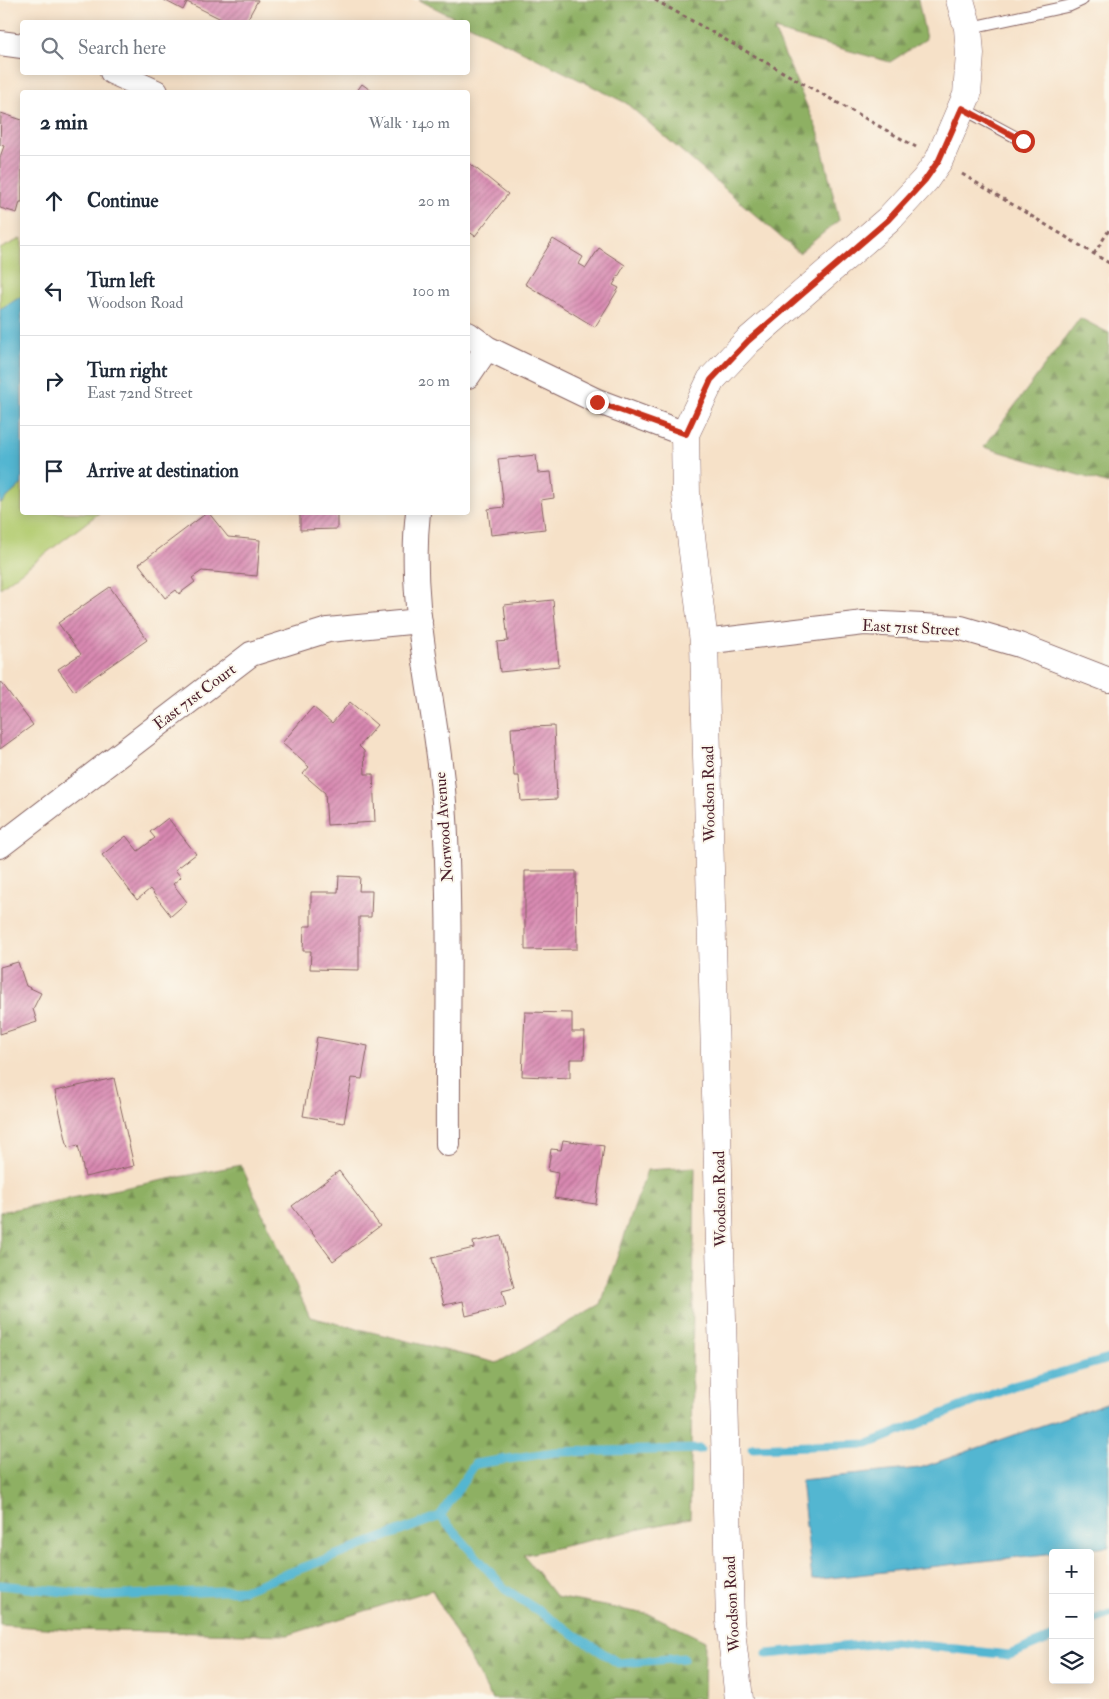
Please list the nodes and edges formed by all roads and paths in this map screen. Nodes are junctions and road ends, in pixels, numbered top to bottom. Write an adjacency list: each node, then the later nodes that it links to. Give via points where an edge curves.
1 (655, 0): 11 (path)
2 (960, 0): 4 (street, Woodson Road)
3 (1082, 0): 4 (lane, via 1069,6)
4 (968, 28): 9 (street, Woodson Road, via 970,54)
5 (0, 43): 6 (street)
6 (20, 46)
7 (119, 75): 8 (street)
8 (152, 90)
9 (962, 108): 10 (lane); 11 (street, Woodson Road)
10 (1023, 141)
11 (939, 160): 13 (path); 18 (street, Woodson Road, via 888,220 748,341 711,380)
12 (1109, 230): 13 (path)
13 (1094, 254): 14 (path)
14 (1109, 262)
15 (470, 335): 16 (street)
16 (487, 348): 17 (street); 18 (street, via 597,402)
17 (470, 373)
18 (686, 434): 21 (street, Woodson Road, via 686,495)
19 (418, 515): 20 (street, Norwood Avenue, via 415,537)
20 (420, 621): 23 (street, East 71st Court, via 328,630 251,654); 24 (street, Norwood Avenue, via 444,801)
21 (704, 642): 22 (street, East 71st Street, via 864,623 961,628 1019,645); 25 (street, Woodson Road, via 730,1621)
22 (1109, 680)
23 (0, 846)
24 (448, 1144)
25 (739, 1699)

